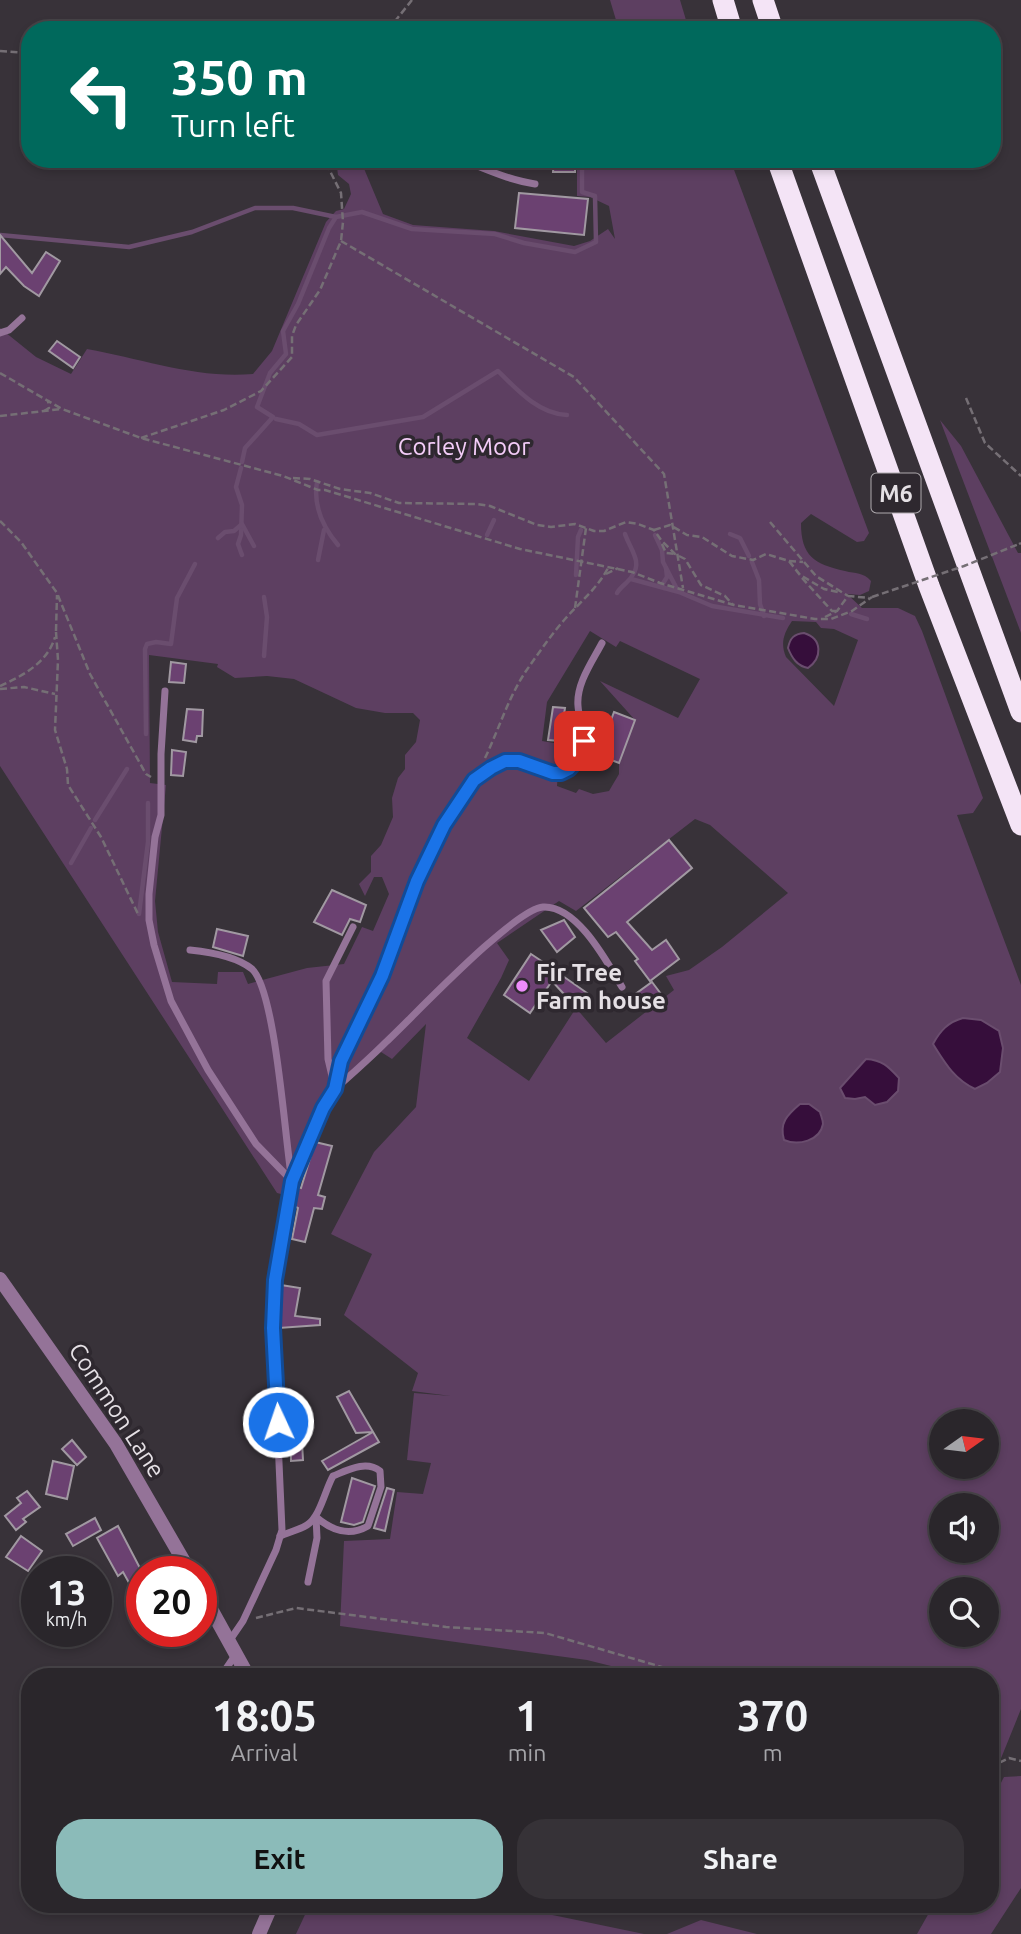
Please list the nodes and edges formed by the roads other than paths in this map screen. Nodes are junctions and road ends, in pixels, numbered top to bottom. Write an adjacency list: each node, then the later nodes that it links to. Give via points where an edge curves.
1 (723, 0): 3 (highway)
2 (763, 0): 4 (highway)
3 (729, 21)
4 (770, 21)
5 (484, 168): 8 (lane, via 510,180)
6 (780, 168): 14 (highway, M6, via 929,586)
7 (822, 168): 13 (highway, M6)
8 (535, 184)
9 (22, 318): 10 (lane)
10 (0, 332)
11 (602, 642): 18 (lane, via 577,702 584,741 579,758 561,773 505,761 474,780 444,825 417,881 382,976 341,1061)
12 (165, 691): 19 (lane, via 161,815 149,894 156,955 171,1001 208,1070 256,1144)
13 (1021, 712)
14 (1021, 825)
15 (353, 927): 18 (lane, via 326,981 328,1059)
16 (190, 950): 19 (lane, via 244,964 260,979 273,1038)
17 (622, 987): 18 (lane, via 569,915 542,907 510,925)
18 (335, 1089): 19 (lane)
19 (292, 1181): 22 (lane, via 275,1280 273,1328)
20 (0, 1279): 23 (street, Common Lane, via 116,1444)
21 (316, 1517): 21 (lane, via 333,1476 355,1467 373,1466 380,1471 381,1487 368,1526 345,1532 328,1528); 22 (lane); 24 (lane)
22 (280, 1536): 26 (lane)
23 (181, 1556)
24 (309, 1581)
25 (217, 1618): 26 (street)
26 (230, 1640): 27 (street)
27 (236, 1654): 28 (lane); 29 (street)
28 (226, 1668)
29 (244, 1668)
30 (268, 1913): 31 (street)
31 (259, 1934)

